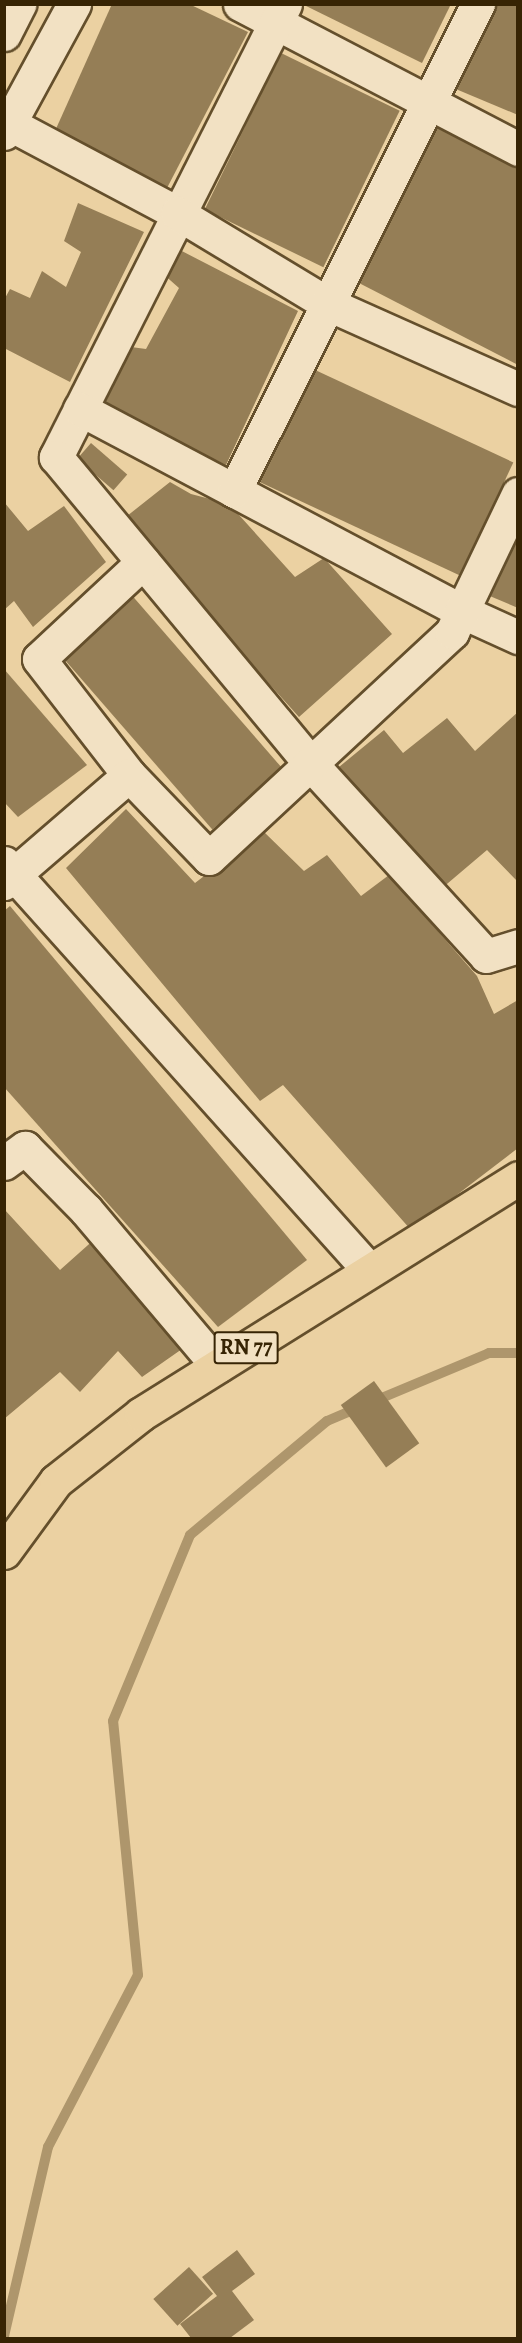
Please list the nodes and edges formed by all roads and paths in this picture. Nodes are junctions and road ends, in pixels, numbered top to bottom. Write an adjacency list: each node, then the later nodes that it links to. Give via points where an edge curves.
1 (19, 4): 6 (street)
2 (74, 4): 8 (street)
3 (240, 4): 5 (street)
4 (478, 4): 7 (street)
5 (280, 15): 7 (street); 10 (street)
6 (4, 34)
7 (429, 104): 9 (street); 11 (street)
8 (6, 126): 10 (street)
9 (518, 149)
10 (177, 213): 11 (street); 13 (street)
11 (327, 304): 12 (street); 14 (street)
12 (518, 389)
13 (80, 409): 14 (street); 16 (street, via 56,458)
14 (234, 491): 17 (street)
15 (518, 494): 17 (street)
16 (143, 562): 19 (street); 20 (street, via 39,659)
17 (461, 611): 18 (street); 19 (street, via 452,632)
18 (518, 637)
19 (310, 763): 20 (street, via 209,858); 22 (street, via 486,956)
20 (129, 775): 21 (street)
21 (8, 874): 25 (street)
22 (518, 946)
23 (4, 1163): 26 (street, via 24,1148 86,1210)
24 (518, 1178): 25 (main road, RN 77)
25 (369, 1270): 26 (main road, RN 77)
26 (218, 1366): 27 (main road, RN 77, via 141,1414 56,1481)
27 (4, 1552)

